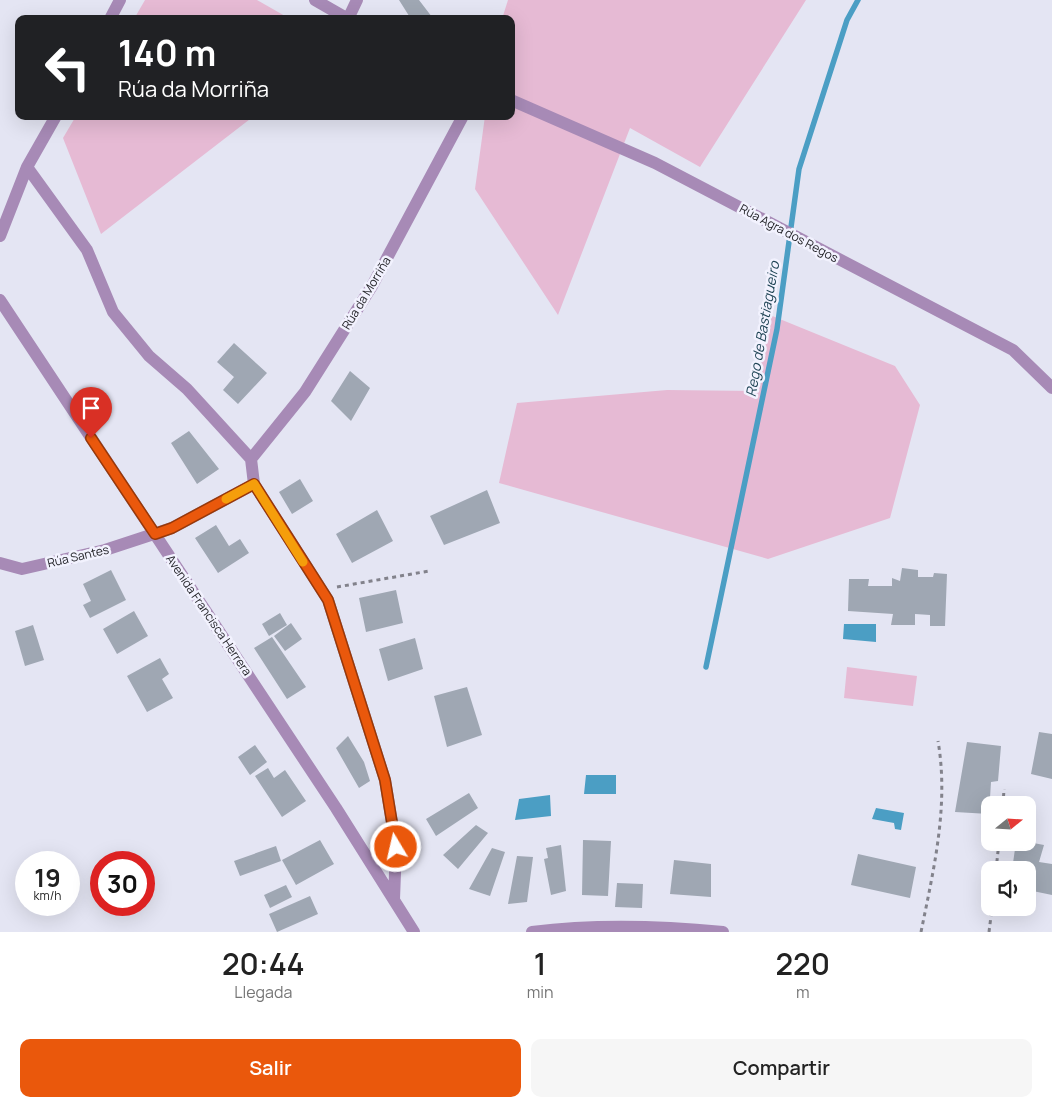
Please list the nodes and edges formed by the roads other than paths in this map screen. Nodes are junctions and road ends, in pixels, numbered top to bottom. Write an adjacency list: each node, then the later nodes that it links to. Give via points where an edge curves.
1 (120, 0): 4 (street)
2 (315, 0): 5 (street)
3 (357, 0): 6 (street)
4 (112, 15)
5 (341, 15)
6 (350, 15)
7 (515, 102): 13 (street, Rúa Agra dos Regos, via 655,163 1013,350)
8 (54, 120): 10 (street)
9 (461, 120): 14 (street, Rúa da Morriña, via 372,286 305,392)
10 (27, 167): 11 (street); 14 (street, via 86,250 113,312 148,356 187,389)
11 (0, 236)
12 (0, 300): 16 (street, Avenida Francisca Herrera)
13 (1052, 388)
14 (251, 459): 15 (street)
15 (254, 484): 16 (street); 18 (street, via 328,600 385,780 396,847)
16 (155, 534): 17 (street, Rúa Santes, via 105,550 22,569); 18 (street, Avenida Francisca Herrera)
17 (0, 563)
18 (394, 900): 19 (street, Avenida Francisca Herrera)
19 (414, 932)
20 (532, 932): 21 (street, via 568,927 652,927)
21 (723, 932)

